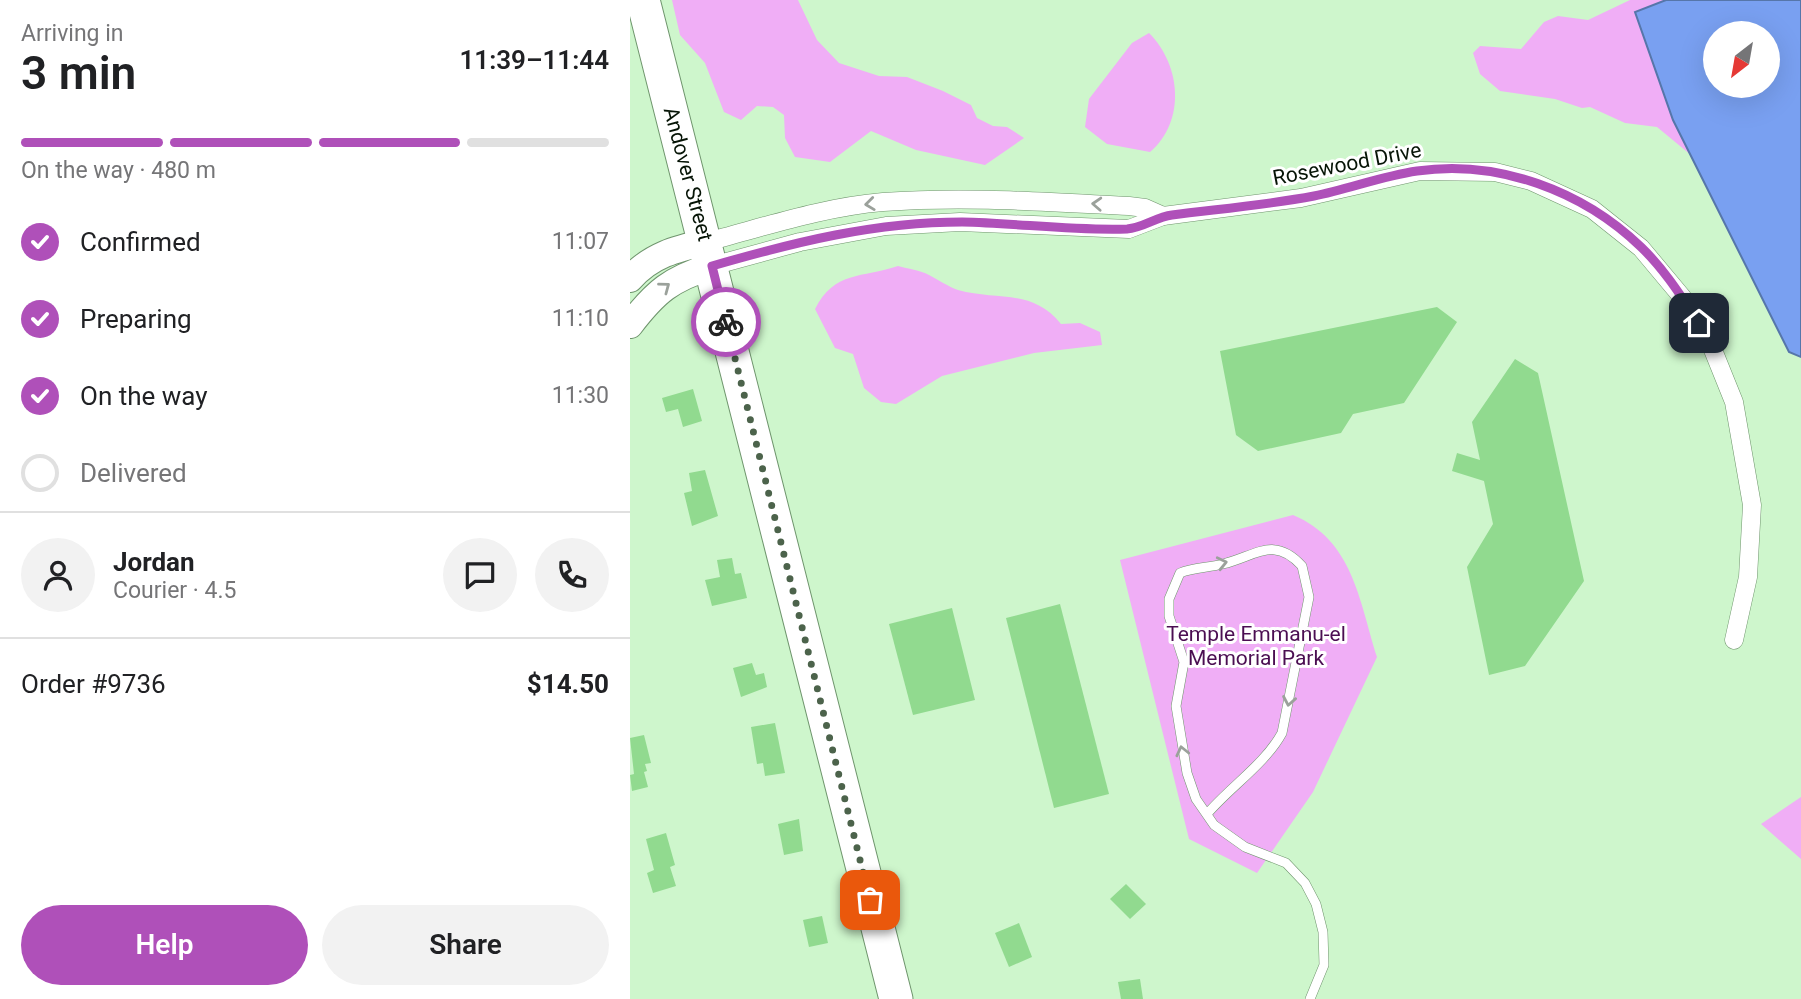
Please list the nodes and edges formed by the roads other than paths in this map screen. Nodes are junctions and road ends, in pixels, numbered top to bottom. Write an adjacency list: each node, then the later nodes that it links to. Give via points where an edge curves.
1 (643, 0): 3 (highway, Andover Street)
2 (1163, 216): 3 (street, Rosewood Drive, via 1129,229 960,222 886,226); 3 (street, Rosewood Drive, one-way to 3, via 1145,208 1105,205 960,199 884,202 818,214); 6 (street, Rosewood Drive, via 1301,198 1420,171 1457,170 1495,172 1531,181 1563,193 1618,227 1662,270 1693,314 1734,402 1748,470 1752,538)
3 (709, 254): 4 (main road, via 667,252 650,260); 5 (main road, one-way to 3, via 667,284); 8 (highway, Andover Street)
4 (630, 279)
5 (630, 325)
6 (1734, 640)
7 (1207, 814): 7 (lane, one-way to 7, via 1196,799 1179,736 1176,706 1184,662 1168,599 1180,573 1222,565 1263,549 1282,550 1302,566 1309,597 1282,733 1274,748 1227,789); 9 (lane, via 1229,838 1286,863 1305,883 1323,932 1324,965)
8 (895, 999)
9 (1310, 999)

